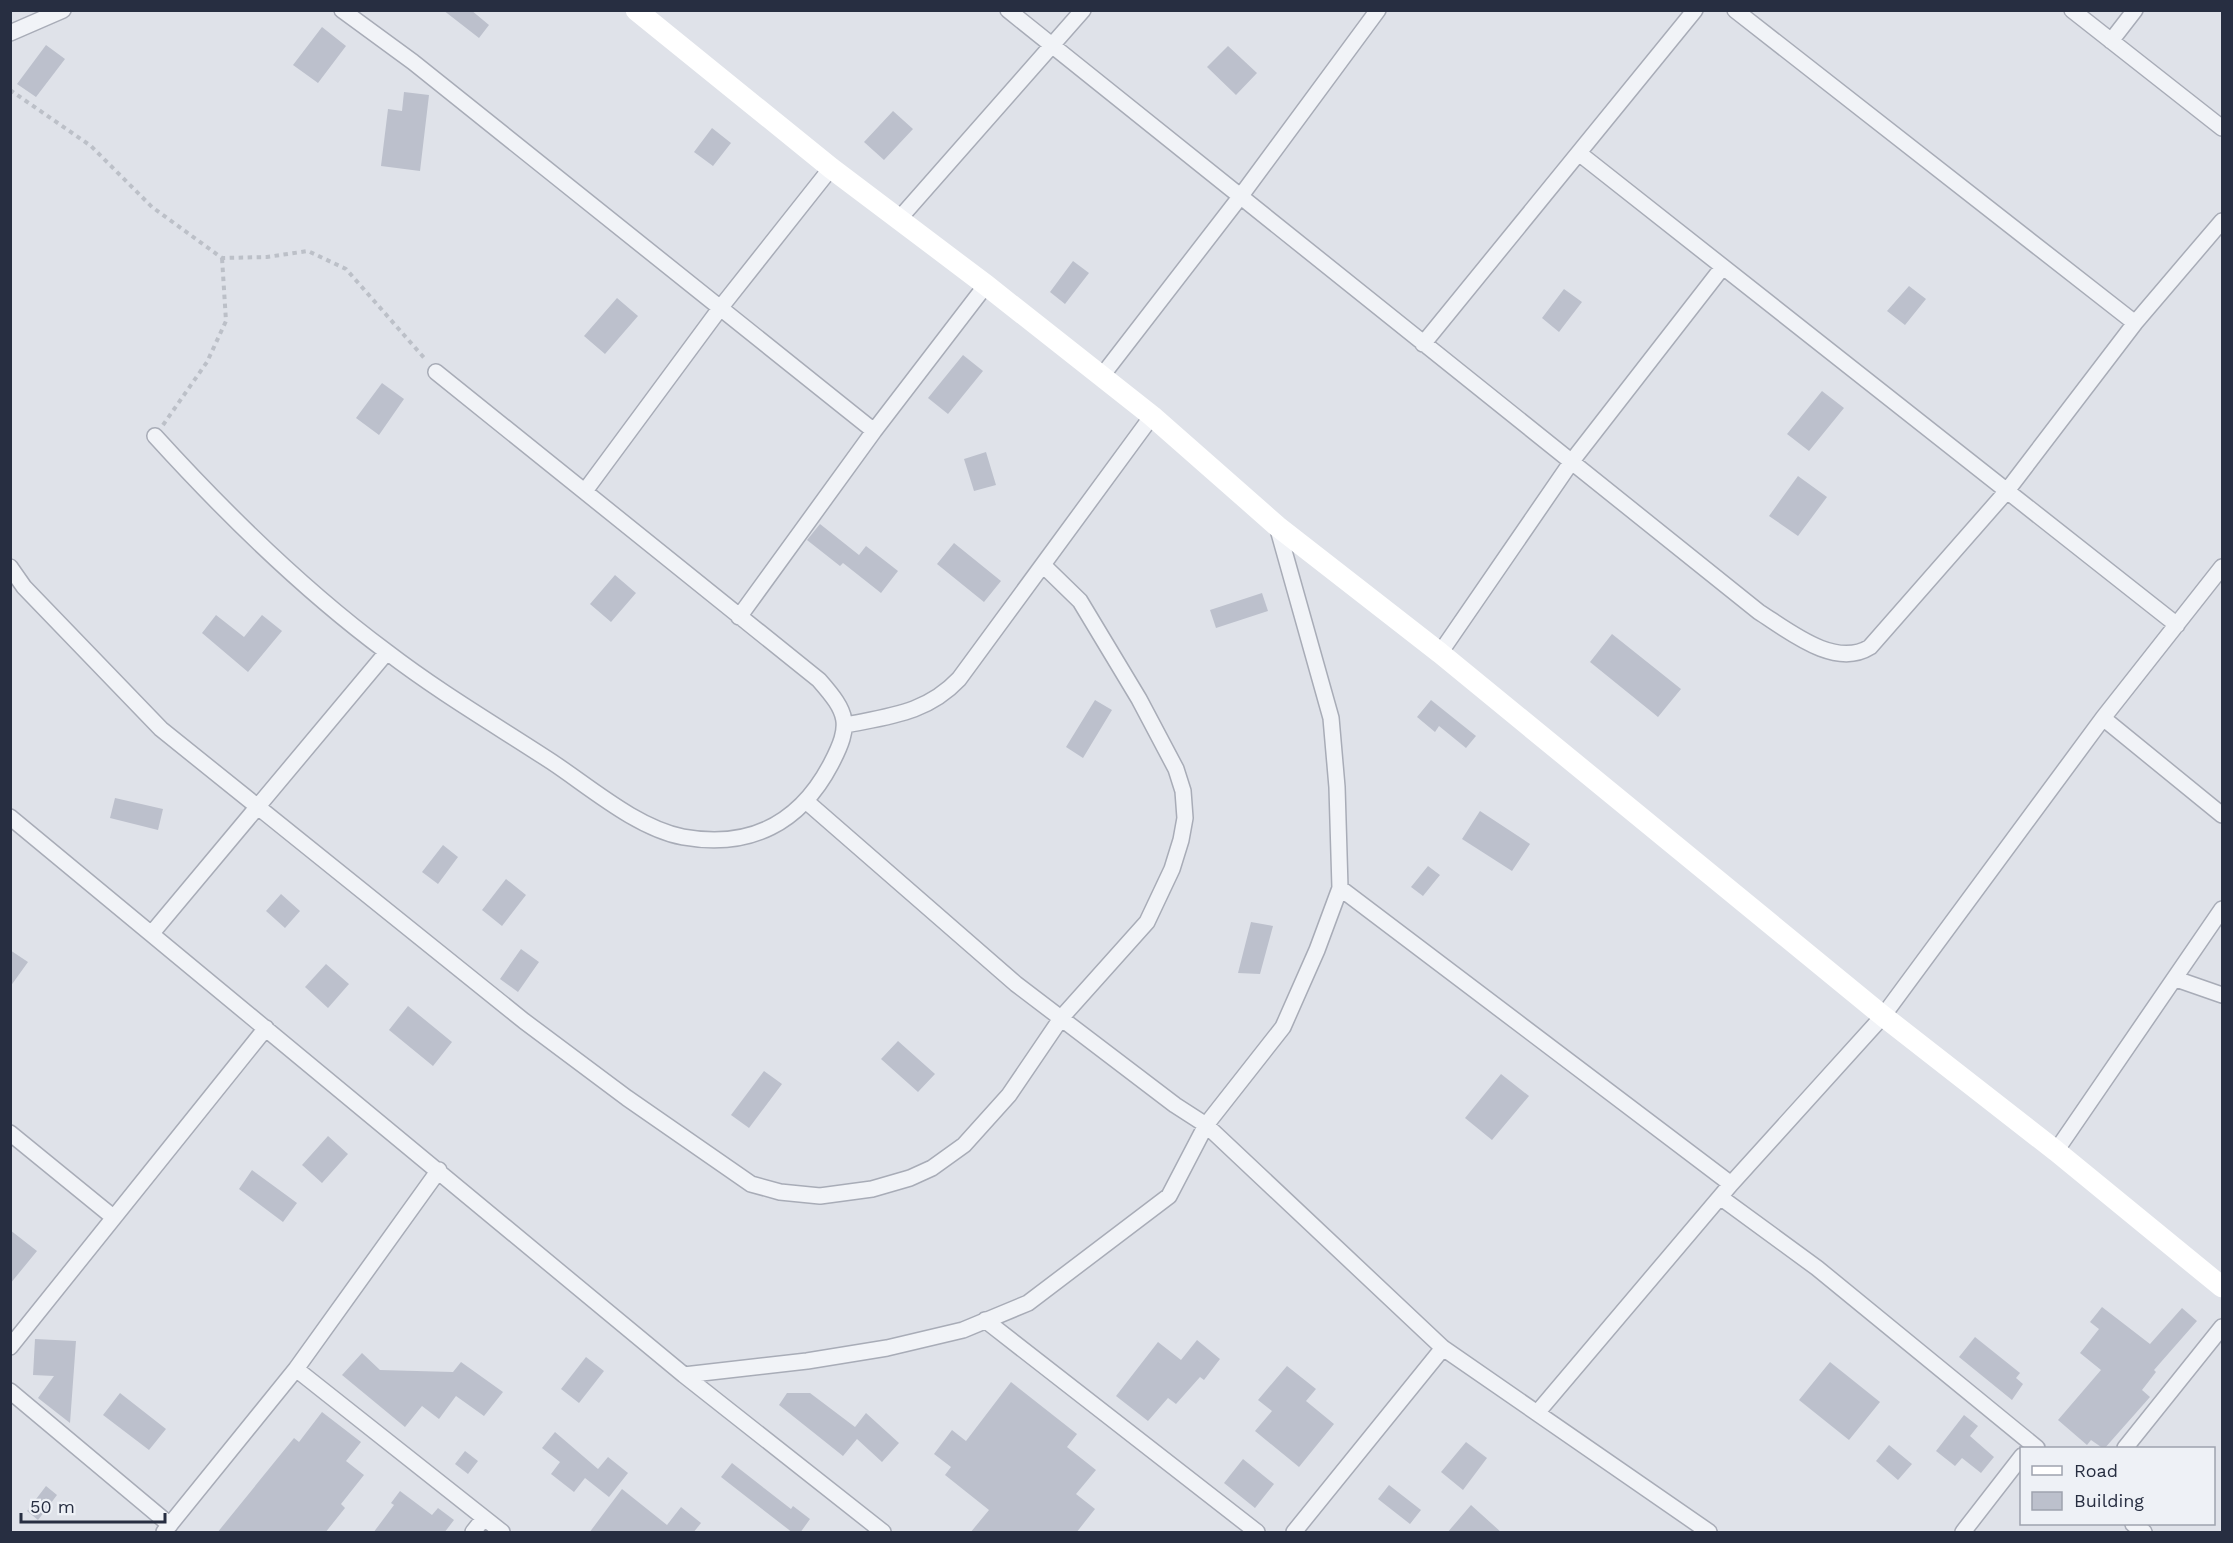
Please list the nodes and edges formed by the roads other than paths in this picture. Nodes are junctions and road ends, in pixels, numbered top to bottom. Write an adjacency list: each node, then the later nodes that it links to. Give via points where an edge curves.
1 (63, 10): 11 (street)
2 (342, 10): 22 (street)
3 (636, 10): 16 (street)
4 (1008, 10): 13 (street)
5 (1083, 10): 13 (street)
6 (1378, 10): 17 (street)
7 (1695, 10): 15 (street)
8 (1735, 10): 23 (street)
9 (2072, 10): 12 (street)
10 (2135, 10): 12 (street)
11 (10, 33)
12 (2111, 41): 14 (street)
13 (1051, 46): 17 (street); 18 (street)
14 (2223, 128)
15 (1580, 154): 20 (street); 24 (street)
16 (831, 168): 18 (street); 22 (street)
17 (1240, 197): 24 (street); 26 (street)
18 (899, 219): 21 (street)
19 (2223, 221): 23 (street)
20 (1722, 267): 30 (street); 32 (street)
21 (986, 285): 26 (street); 28 (street)
22 (721, 307): 28 (street); 31 (street)
23 (2135, 323): 32 (street)
24 (1424, 344): 30 (street)
25 (436, 372): 31 (street)
26 (1101, 377): 27 (street)
27 (1152, 416): 33 (street); 34 (street)
28 (874, 431): 37 (street)
29 (155, 436): 39 (street, via 278,561)
30 (1572, 461): 32 (street, via 1759,612 1826,650 1852,656 1870,647); 40 (street)
31 (585, 491): 37 (street)
32 (2006, 492): 38 (street)
33 (1277, 526): 40 (street); 47 (street, via 1331,718)
34 (1043, 565): 42 (street, via 945,694 914,710); 53 (street, via 1080,602 1138,699 1176,769 1185,818 1172,869 1147,922)
35 (10, 567): 44 (street, via 24,587 161,729)
36 (2223, 567): 38 (street)
37 (739, 617): 42 (street, via 819,680 836,700)
38 (2177, 625): 41 (street)
39 (387, 652): 43 (street, via 658,831 714,840 746,837 776,826); 44 (street)
40 (1440, 653): 52 (street)
41 (2103, 718): 45 (street); 52 (street)
42 (846, 725): 43 (street, via 840,746)
43 (807, 802): 53 (street, via 1016,984)
44 (258, 805): 49 (street); 53 (street, via 524,1021 627,1098 751,1184 780,1192 820,1196 872,1189 932,1168 964,1145 1010,1095)
45 (2223, 815)
46 (10, 817): 49 (street)
47 (1340, 888): 55 (street, via 1283,1027); 59 (street)
48 (2223, 909): 50 (street)
49 (152, 933): 54 (street)
50 (2176, 979): 51 (street); 57 (street)
51 (2223, 995)
52 (1883, 1016): 57 (street); 59 (street)
53 (1062, 1017): 55 (street)
54 (266, 1028): 58 (street); 61 (street)
55 (1206, 1125): 63 (street, via 1169,1196 1028,1303); 66 (street)
56 (10, 1133): 61 (street)
57 (2056, 1151): 62 (street)
58 (439, 1170): 67 (street); 68 (street)
59 (1731, 1184): 60 (street)
60 (1720, 1197): 70 (street); 71 (street, via 1808,1261)
61 (113, 1217): 65 (street)
62 (2223, 1287)
63 (985, 1320): 68 (street, via 963,1330 887,1348); 79 (street)
64 (2223, 1327): 72 (street)
65 (10, 1347)
66 (1443, 1348): 70 (street); 80 (street)
67 (296, 1369): 74 (street); 75 (street)
68 (684, 1375): 78 (street)
69 (10, 1391): 75 (street)
70 (1537, 1413): 81 (street)
71 (2032, 1447)
72 (2127, 1447)
73 (2020, 1459): 82 (street)
74 (484, 1518): 76 (street); 77 (street)
75 (167, 1529)
76 (473, 1533)
77 (502, 1533)
78 (883, 1533)
79 (1257, 1533)
80 (1294, 1533)
81 (1709, 1533)
82 (1963, 1533)

